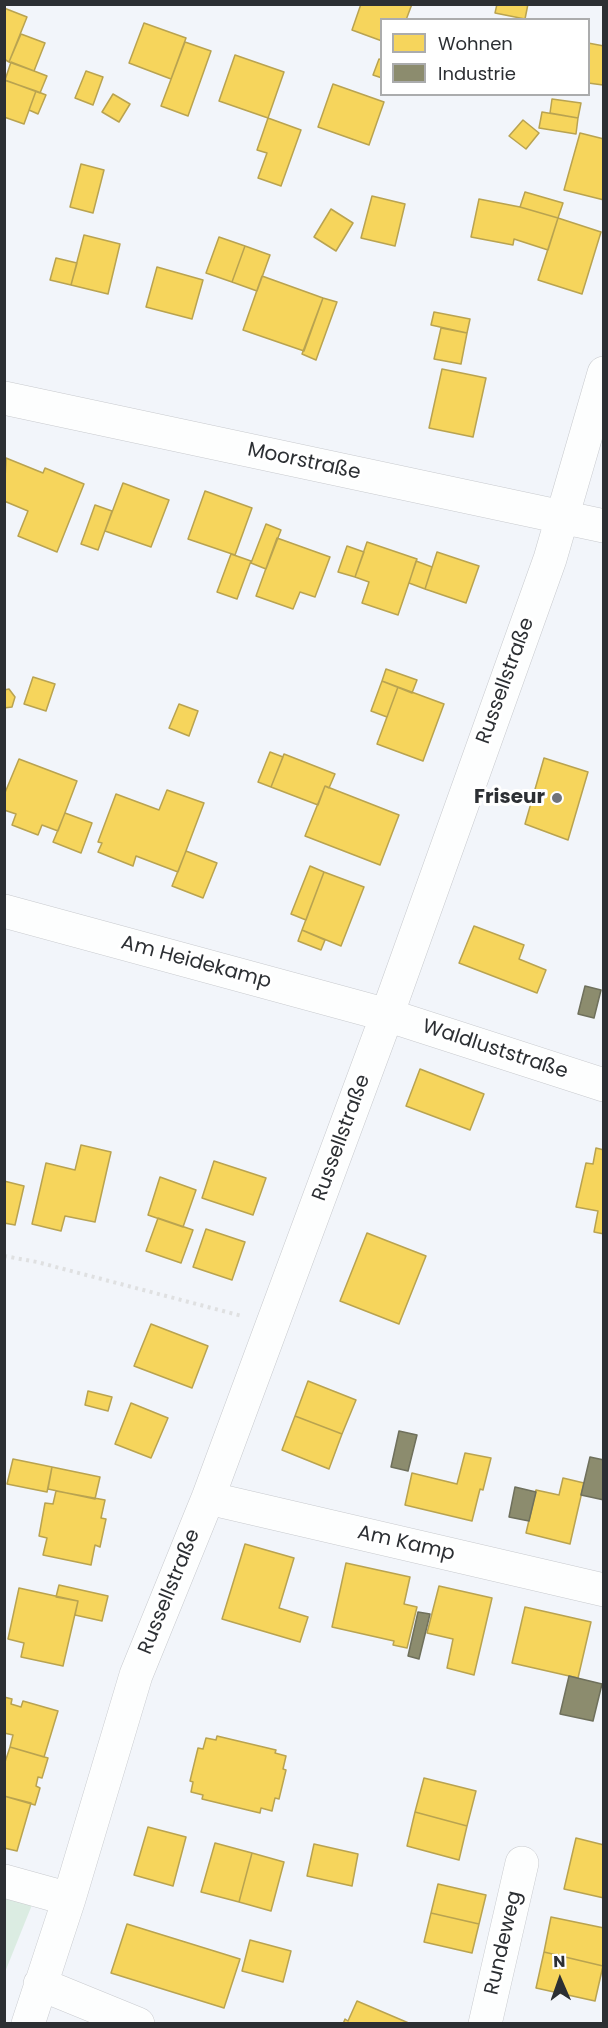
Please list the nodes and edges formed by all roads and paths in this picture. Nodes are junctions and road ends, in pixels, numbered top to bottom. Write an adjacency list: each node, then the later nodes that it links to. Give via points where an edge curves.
1 (603, 373): 3 (street, Russellstraße)
2 (4, 398): 3 (street, Moorstraße)
3 (563, 517): 4 (street, Moorstraße); 6 (street, Russellstraße)
4 (603, 525)
5 (4, 911): 6 (street, Am Heidekamp)
6 (387, 1015): 7 (street, Waldluststraße); 9 (street, Russellstraße)
7 (603, 1085)
8 (4, 1256): 9 (path)
9 (273, 1324): 10 (street, Russellstraße)
10 (208, 1498): 11 (street, Am Kamp); 14 (street, Russellstraße, via 136,1675)
11 (603, 1590)
12 (522, 1863): 18 (street, Rundeweg)
13 (4, 1881): 14 (street)
14 (69, 1899): 15 (street, Russellstraße)
15 (40, 1984): 16 (street, Russellstraße); 17 (street)
16 (28, 2024)
17 (138, 2024)
18 (485, 2024)

